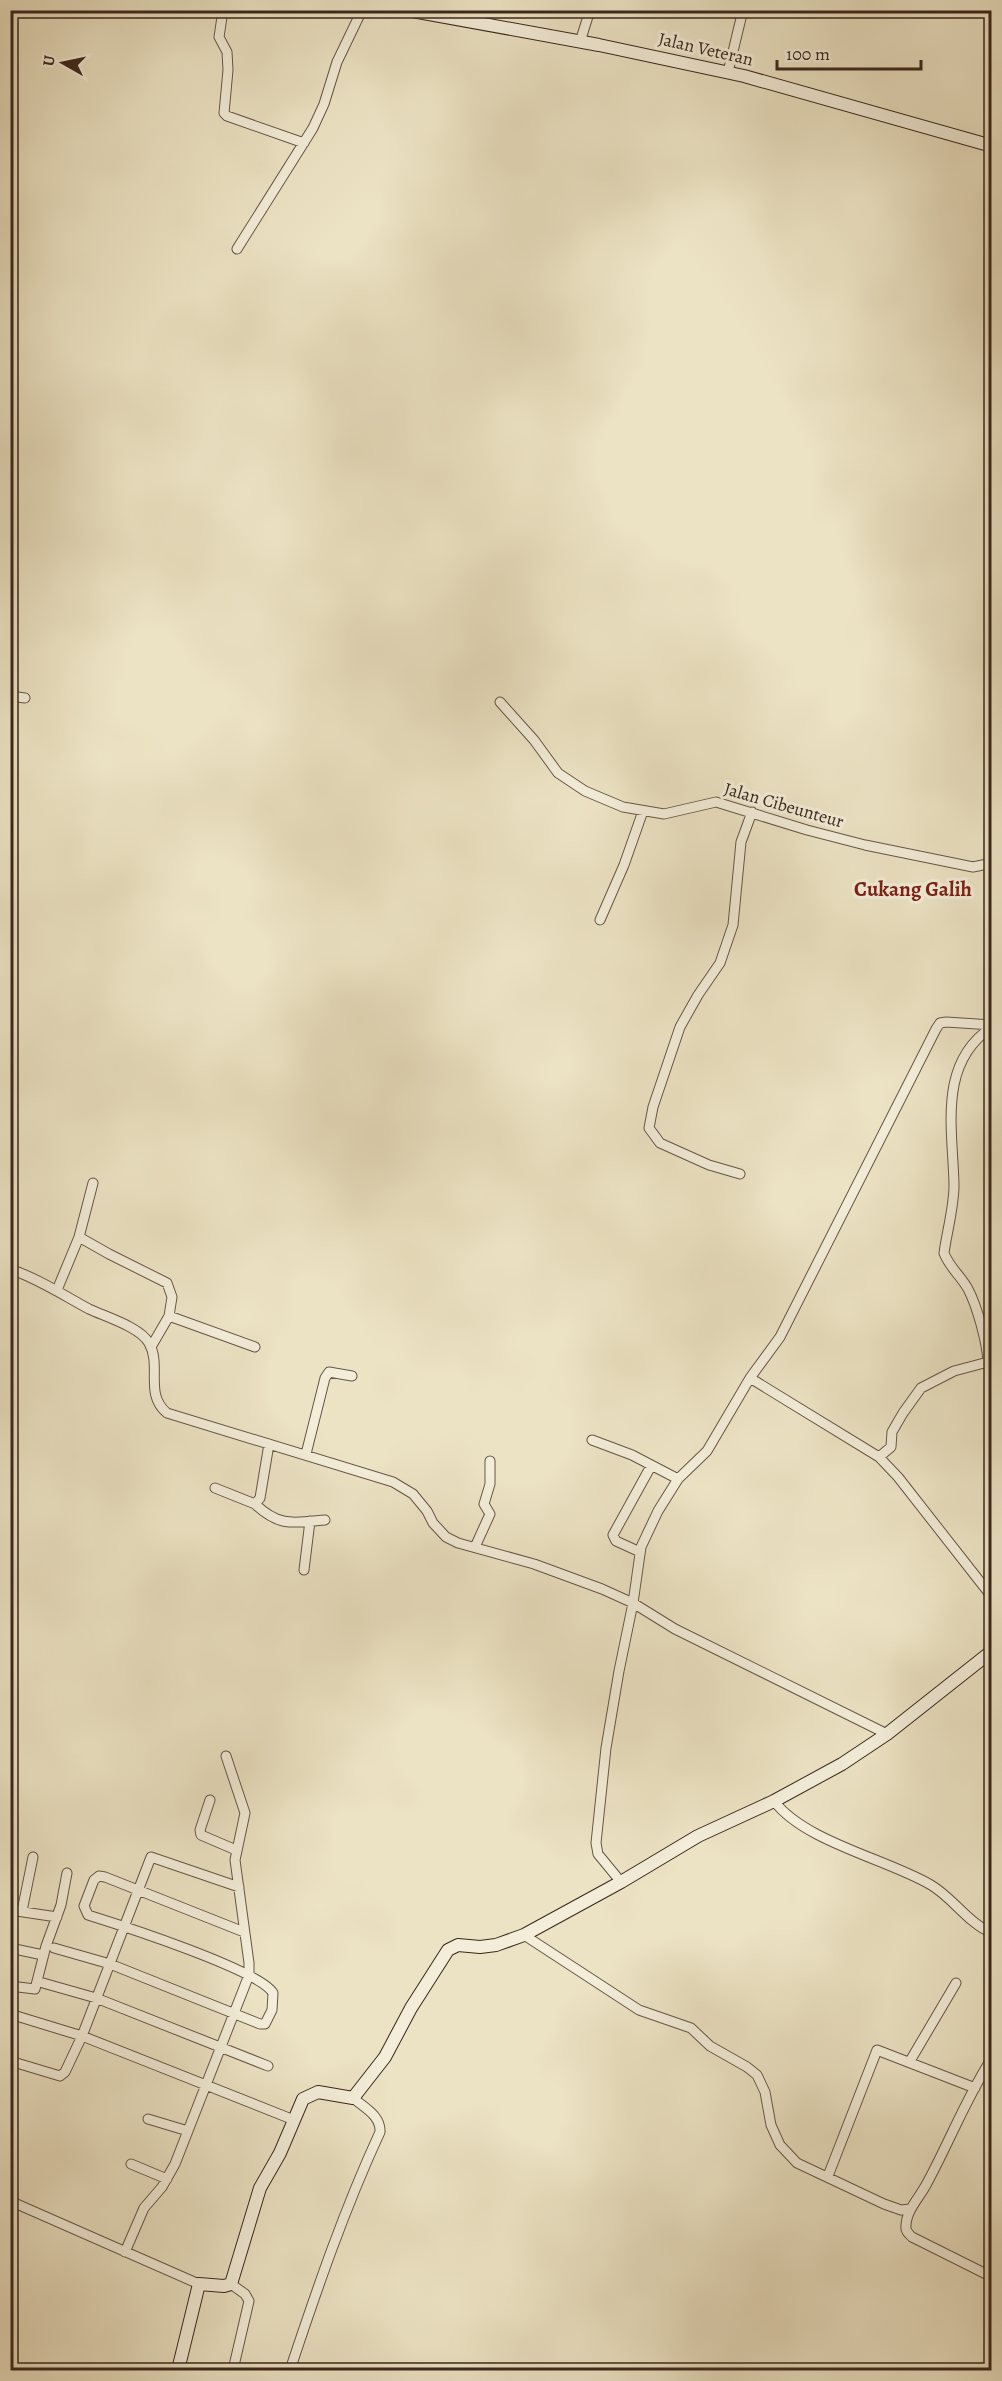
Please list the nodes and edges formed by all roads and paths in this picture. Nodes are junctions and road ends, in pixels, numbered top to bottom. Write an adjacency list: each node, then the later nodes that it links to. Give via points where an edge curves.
1 (223, 10): 9 (street, via 219,37 228,57 226,117)
2 (362, 10): 9 (street)
3 (406, 10): 6 (street, Jalan Veteran)
4 (590, 10): 7 (street)
5 (743, 10): 8 (street)
6 (458, 15): 7 (street, Jalan Veteran)
7 (580, 42): 8 (street, Jalan Veteran)
8 (728, 72): 10 (street, Jalan Veteran)
9 (304, 143): 11 (street)
10 (992, 146)
11 (237, 249)
12 (10, 696): 13 (street)
13 (25, 698)
14 (500, 702): 15 (street, Jalan Cibeunteur, via 571,783 612,803)
15 (643, 811): 16 (street, Jalan Cibeunteur, via 664,814 711,802); 18 (street)
16 (752, 812): 17 (street, Jalan Cibeunteur, via 865,845 973,867); 20 (street, via 741,842 733,925 720,963 680,1028 649,1128 660,1143)
17 (992, 863)
18 (600, 920)
19 (992, 1026): 28 (street, via 969,1046 958,1066 950,1120 954,1188 944,1253 973,1300); 30 (street, via 940,1023 780,1337)
20 (740, 1174)
21 (93, 1183): 22 (street)
22 (79, 1237): 24 (street); 25 (street, via 167,1283 172,1297)
23 (10, 1269): 24 (street)
24 (57, 1290): 26 (street, via 130,1328)
25 (169, 1316): 26 (street); 27 (street)
26 (151, 1347): 35 (street, via 160,1408)
27 (255, 1347)
28 (988, 1362): 31 (street); 37 (street, via 954,1371 921,1388 892,1432 891,1447)
29 (352, 1376): 36 (street, via 329,1372 325,1377)
30 (750, 1378): 37 (street); 40 (street, via 707,1451)
31 (992, 1378)
32 (992, 1425): 34 (street)
33 (592, 1440): 39 (street)
34 (992, 1441)
35 (269, 1444): 36 (street); 42 (street, via 260,1498)
36 (306, 1454): 45 (street, via 405,1488 421,1503 440,1532 458,1543)
37 (879, 1457): 48 (street)
38 (490, 1461): 45 (street, via 490,1484 484,1504 490,1514)
39 (651, 1466): 40 (street); 46 (street, via 614,1535 616,1541)
40 (678, 1479): 46 (street)
41 (215, 1488): 42 (street)
42 (255, 1504): 44 (street, via 271,1518)
43 (325, 1520): 44 (street)
44 (310, 1521): 47 (street)
45 (475, 1547): 49 (street, via 602,1588)
46 (640, 1552): 49 (street)
47 (304, 1570)
48 (992, 1597)
49 (633, 1604): 51 (street, via 675,1629); 58 (street, via 606,1748 596,1843 598,1854)
50 (992, 1651): 51 (street)
51 (887, 1734): 54 (street)
52 (226, 1756): 55 (street, via 245,1813)
53 (210, 1800): 55 (street, via 201,1835)
54 (774, 1801): 58 (street, via 698,1836); 66 (street, via 786,1815 812,1831 932,1885)
55 (236, 1850): 59 (street)
56 (33, 1857): 62 (street)
57 (67, 1873): 63 (street)
58 (621, 1882): 67 (street)
59 (239, 1887): 60 (street, via 151,1857); 65 (street)
60 (138, 1891): 64 (street); 64 (street, via 99,1876 94,1880 84,1906 88,1914); 65 (street)
61 (10, 1910): 62 (street)
62 (22, 1911): 63 (street)
63 (57, 1917): 70 (street)
64 (124, 1927): 71 (street); 72 (street)
65 (244, 1932): 72 (street)
66 (992, 1934)
67 (524, 1935): 87 (street, via 496,1945 458,1945 447,1950 385,2058); 92 (street, via 639,2010 691,2028 710,2046 747,2067 761,2081 771,2126 780,2145 797,2163)
68 (10, 1948): 70 (street)
69 (54, 1948): 71 (street)
70 (43, 1955): 75 (street, via 35,1989)
71 (110, 1964): 76 (street); 78 (street)
72 (249, 1975): 78 (street); 78 (street, via 273,1993 268,2020 260,2024)
73 (43, 1983): 76 (street)
74 (956, 1983): 83 (street)
75 (10, 1986)
76 (96, 1998): 79 (street); 80 (street)
77 (10, 2014): 79 (street)
78 (233, 2014): 80 (street)
79 (82, 2036): 82 (street, via 60,2076); 85 (street)
80 (221, 2047): 84 (street); 85 (street)
81 (992, 2058): 86 (street)
82 (10, 2061)
83 (910, 2061): 86 (street); 92 (street, via 879,2049 875,2051)
84 (268, 2066)
85 (207, 2085): 89 (street); 90 (street)
86 (975, 2088): 95 (street)
87 (353, 2098): 89 (street, via 325,2092 310,2095 303,2098); 102 (street, via 377,2118 380,2132 346,2209)
88 (148, 2119): 90 (street)
89 (294, 2120): 99 (street, via 260,2188)
90 (188, 2131): 93 (street)
91 (131, 2164): 93 (street)
92 (828, 2176): 95 (street, via 884,2204)
93 (167, 2179): 96 (street, via 144,2208)
94 (10, 2201): 96 (street)
95 (910, 2209): 97 (street, via 908,2234)
96 (125, 2253): 98 (street)
97 (992, 2277)
98 (199, 2284): 99 (street); 100 (street)
99 (231, 2284): 101 (street, via 249,2301)
100 (178, 2370)
101 (233, 2370)
102 (290, 2370)

